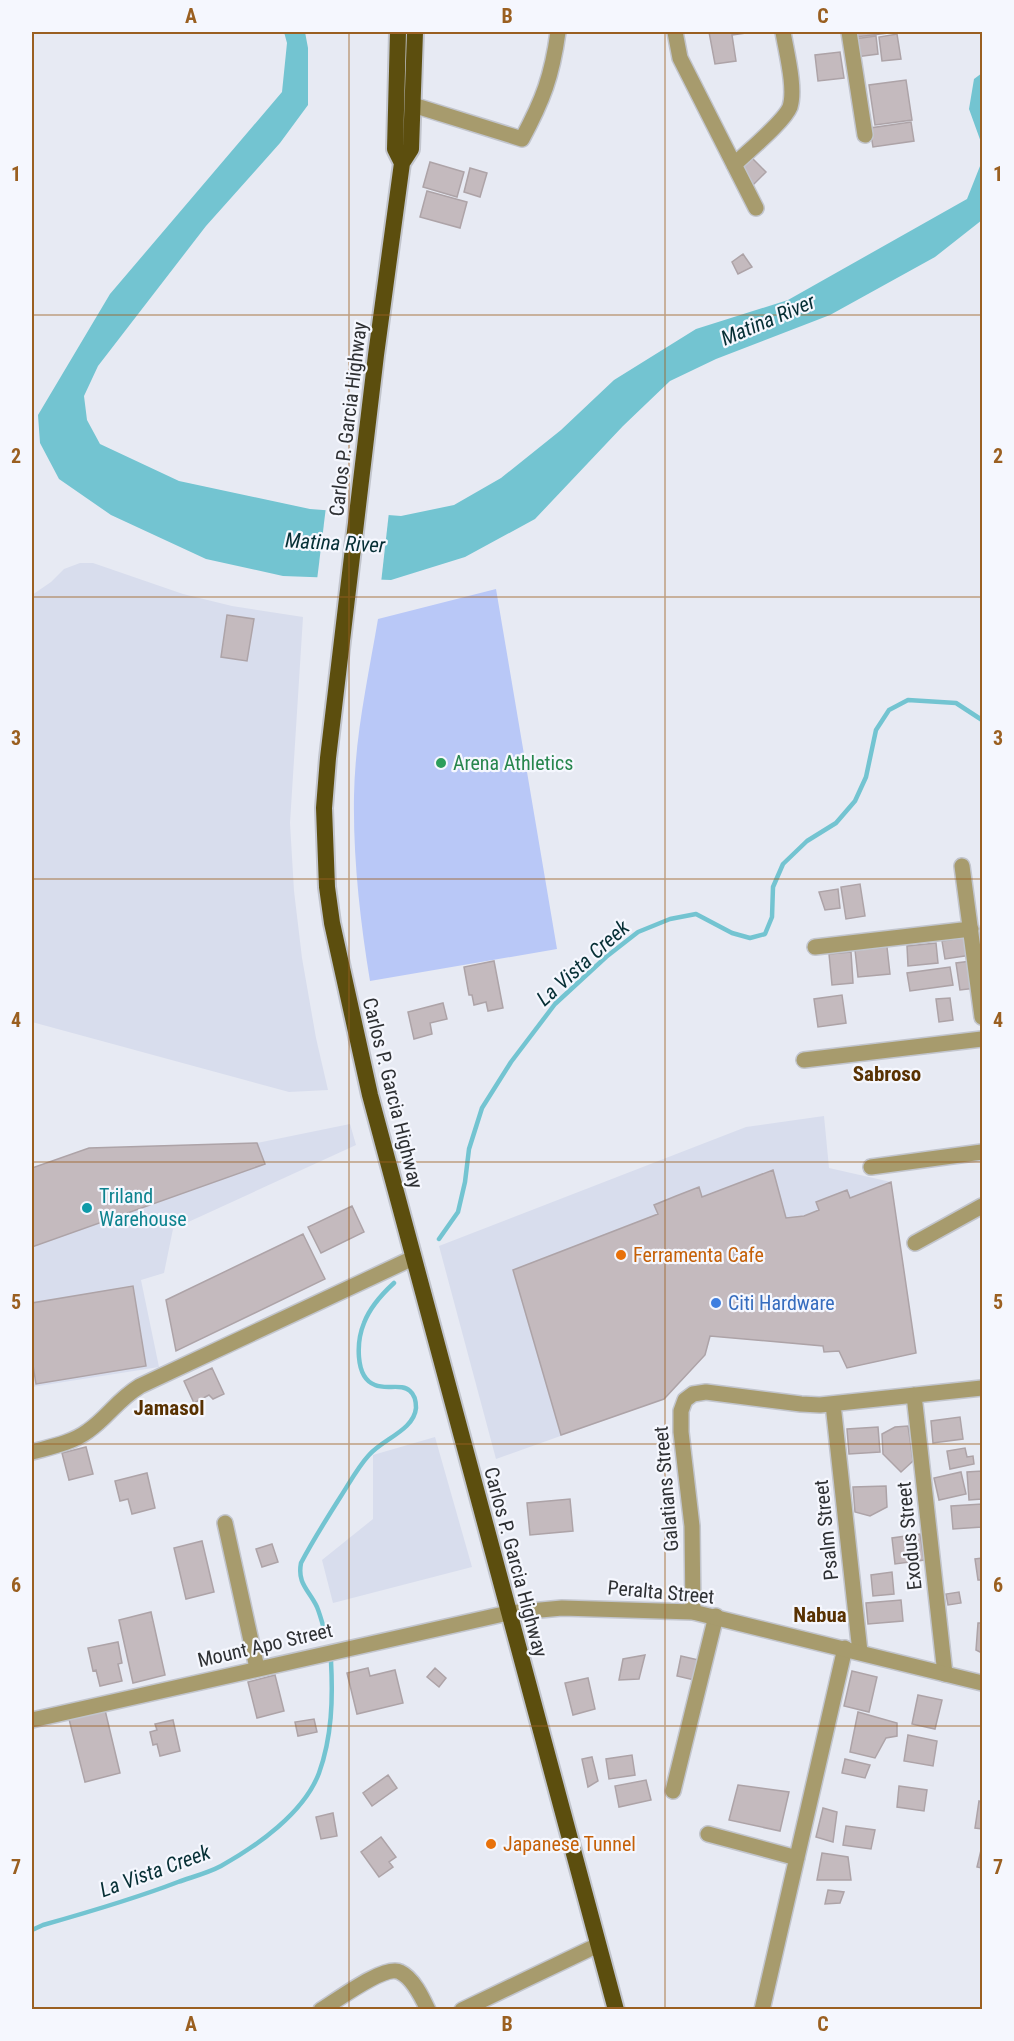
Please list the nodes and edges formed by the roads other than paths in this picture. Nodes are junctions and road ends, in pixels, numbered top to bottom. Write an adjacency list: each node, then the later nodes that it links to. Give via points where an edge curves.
1 (398, 32): 9 (highway, Carlos P. Garcia Highway, via 395,149)
2 (415, 32): 7 (highway, Carlos P. Garcia Highway)
3 (558, 32): 7 (street, via 551,76 522,139)
4 (675, 32): 10 (street, via 680,58)
5 (783, 32): 10 (street, via 791,104 787,113)
6 (849, 32): 8 (street)
7 (413, 105): 9 (highway, Carlos P. Garcia Highway, via 411,149)
8 (865, 135)
9 (402, 163): 22 (highway, Carlos P. Garcia Highway, via 324,808 332,923 369,1095)
10 (734, 165): 11 (street)
11 (756, 208)
12 (962, 866): 13 (street)
13 (971, 929): 14 (street); 15 (street)
14 (815, 947)
15 (982, 1017)
16 (982, 1039): 17 (street)
17 (804, 1060)
18 (982, 1152): 19 (street)
19 (871, 1167)
20 (982, 1206): 21 (street)
21 (915, 1243)
22 (413, 1258): 26 (street, via 140,1386 88,1432); 29 (highway, Carlos P. Garcia Highway)
23 (982, 1388): 24 (street)
24 (914, 1395): 25 (street); 33 (street, Exodus Street)
25 (833, 1404): 28 (street, Galatians Street, via 801,1404 706,1392 685,1400 681,1432 693,1526); 31 (street, Psalm Street)
26 (32, 1452)
27 (225, 1523): 32 (street)
28 (693, 1612): 29 (street, Peralta Street, via 562,1608); 30 (street, Peralta Street)
29 (508, 1613): 32 (street, Mount Apo Street); 39 (highway, Carlos P. Garcia Highway)
30 (716, 1616): 31 (street, Peralta Street); 36 (street)
31 (852, 1650): 33 (street, Peralta Street); 38 (street, Psalm Street)
32 (257, 1668): 35 (street, Mount Apo Street)
33 (945, 1674): 34 (street, Peralta Street)
34 (982, 1683)
35 (32, 1720)
36 (673, 1791)
37 (708, 1834): 38 (street)
38 (797, 1858): 44 (street, Psalm Street)
39 (598, 1945): 42 (street); 43 (highway, Carlos P. Garcia Highway)
40 (321, 2010): 41 (street, via 376,1976 395,1970 410,1980)
41 (428, 2010)
42 (462, 2010)
43 (616, 2010)
44 (762, 2010)

